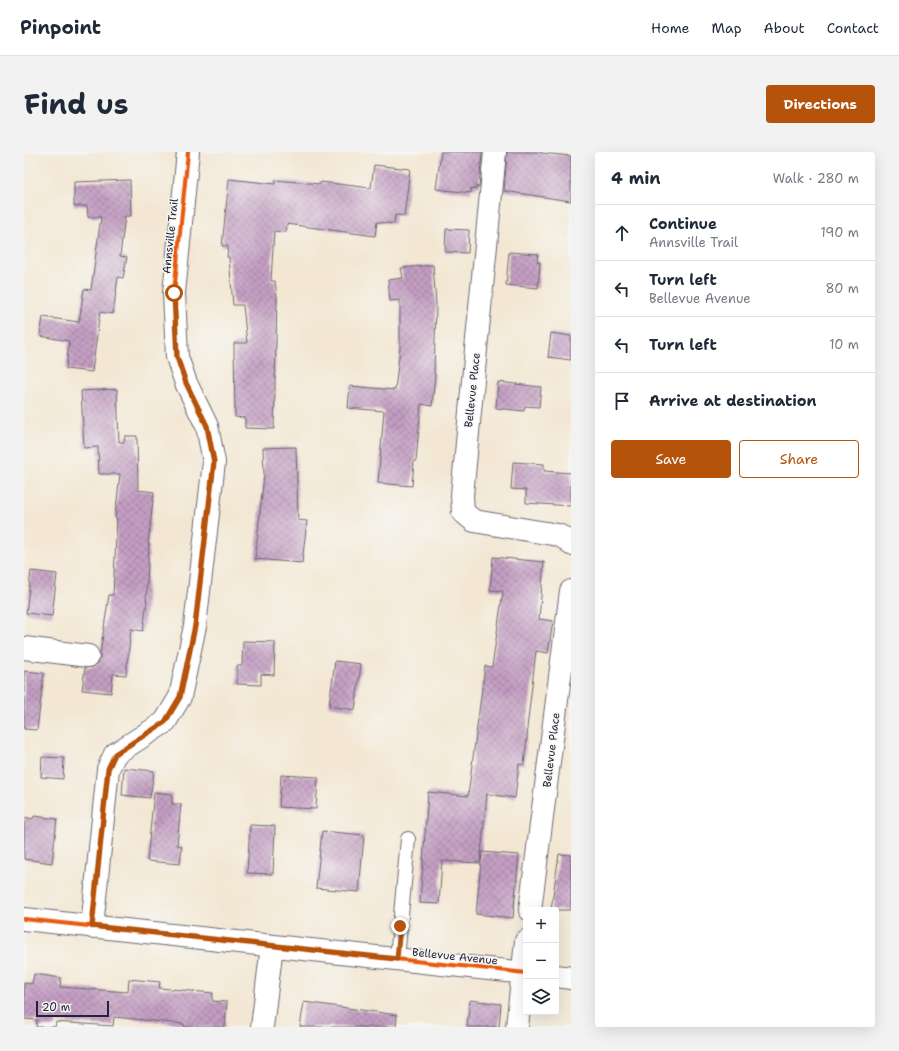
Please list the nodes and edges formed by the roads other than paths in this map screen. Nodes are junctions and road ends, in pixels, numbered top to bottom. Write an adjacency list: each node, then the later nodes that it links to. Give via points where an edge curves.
1 (188, 152): 10 (street, Annsville Trail, via 174,293 177,357 186,383 207,426 214,462 195,626 180,697 165,722 115,754 108,769)
2 (495, 152): 3 (street, Bellevue Place, via 462,494 463,512 474,521 558,535)
3 (571, 544)
4 (571, 591): 8 (street, Bellevue Place)
5 (24, 648): 6 (street)
6 (88, 656)
7 (408, 839): 12 (lane)
8 (530, 907)
9 (24, 919): 10 (street, Bellevue Avenue)
10 (92, 926): 11 (street, Bellevue Avenue)
11 (272, 946): 12 (street, Bellevue Avenue); 17 (street)
12 (397, 959): 13 (street, Bellevue Avenue)
13 (523, 972)
14 (559, 976): 15 (street)
15 (571, 978)
16 (523, 979): 18 (street)
17 (262, 1027)
18 (516, 1027)

